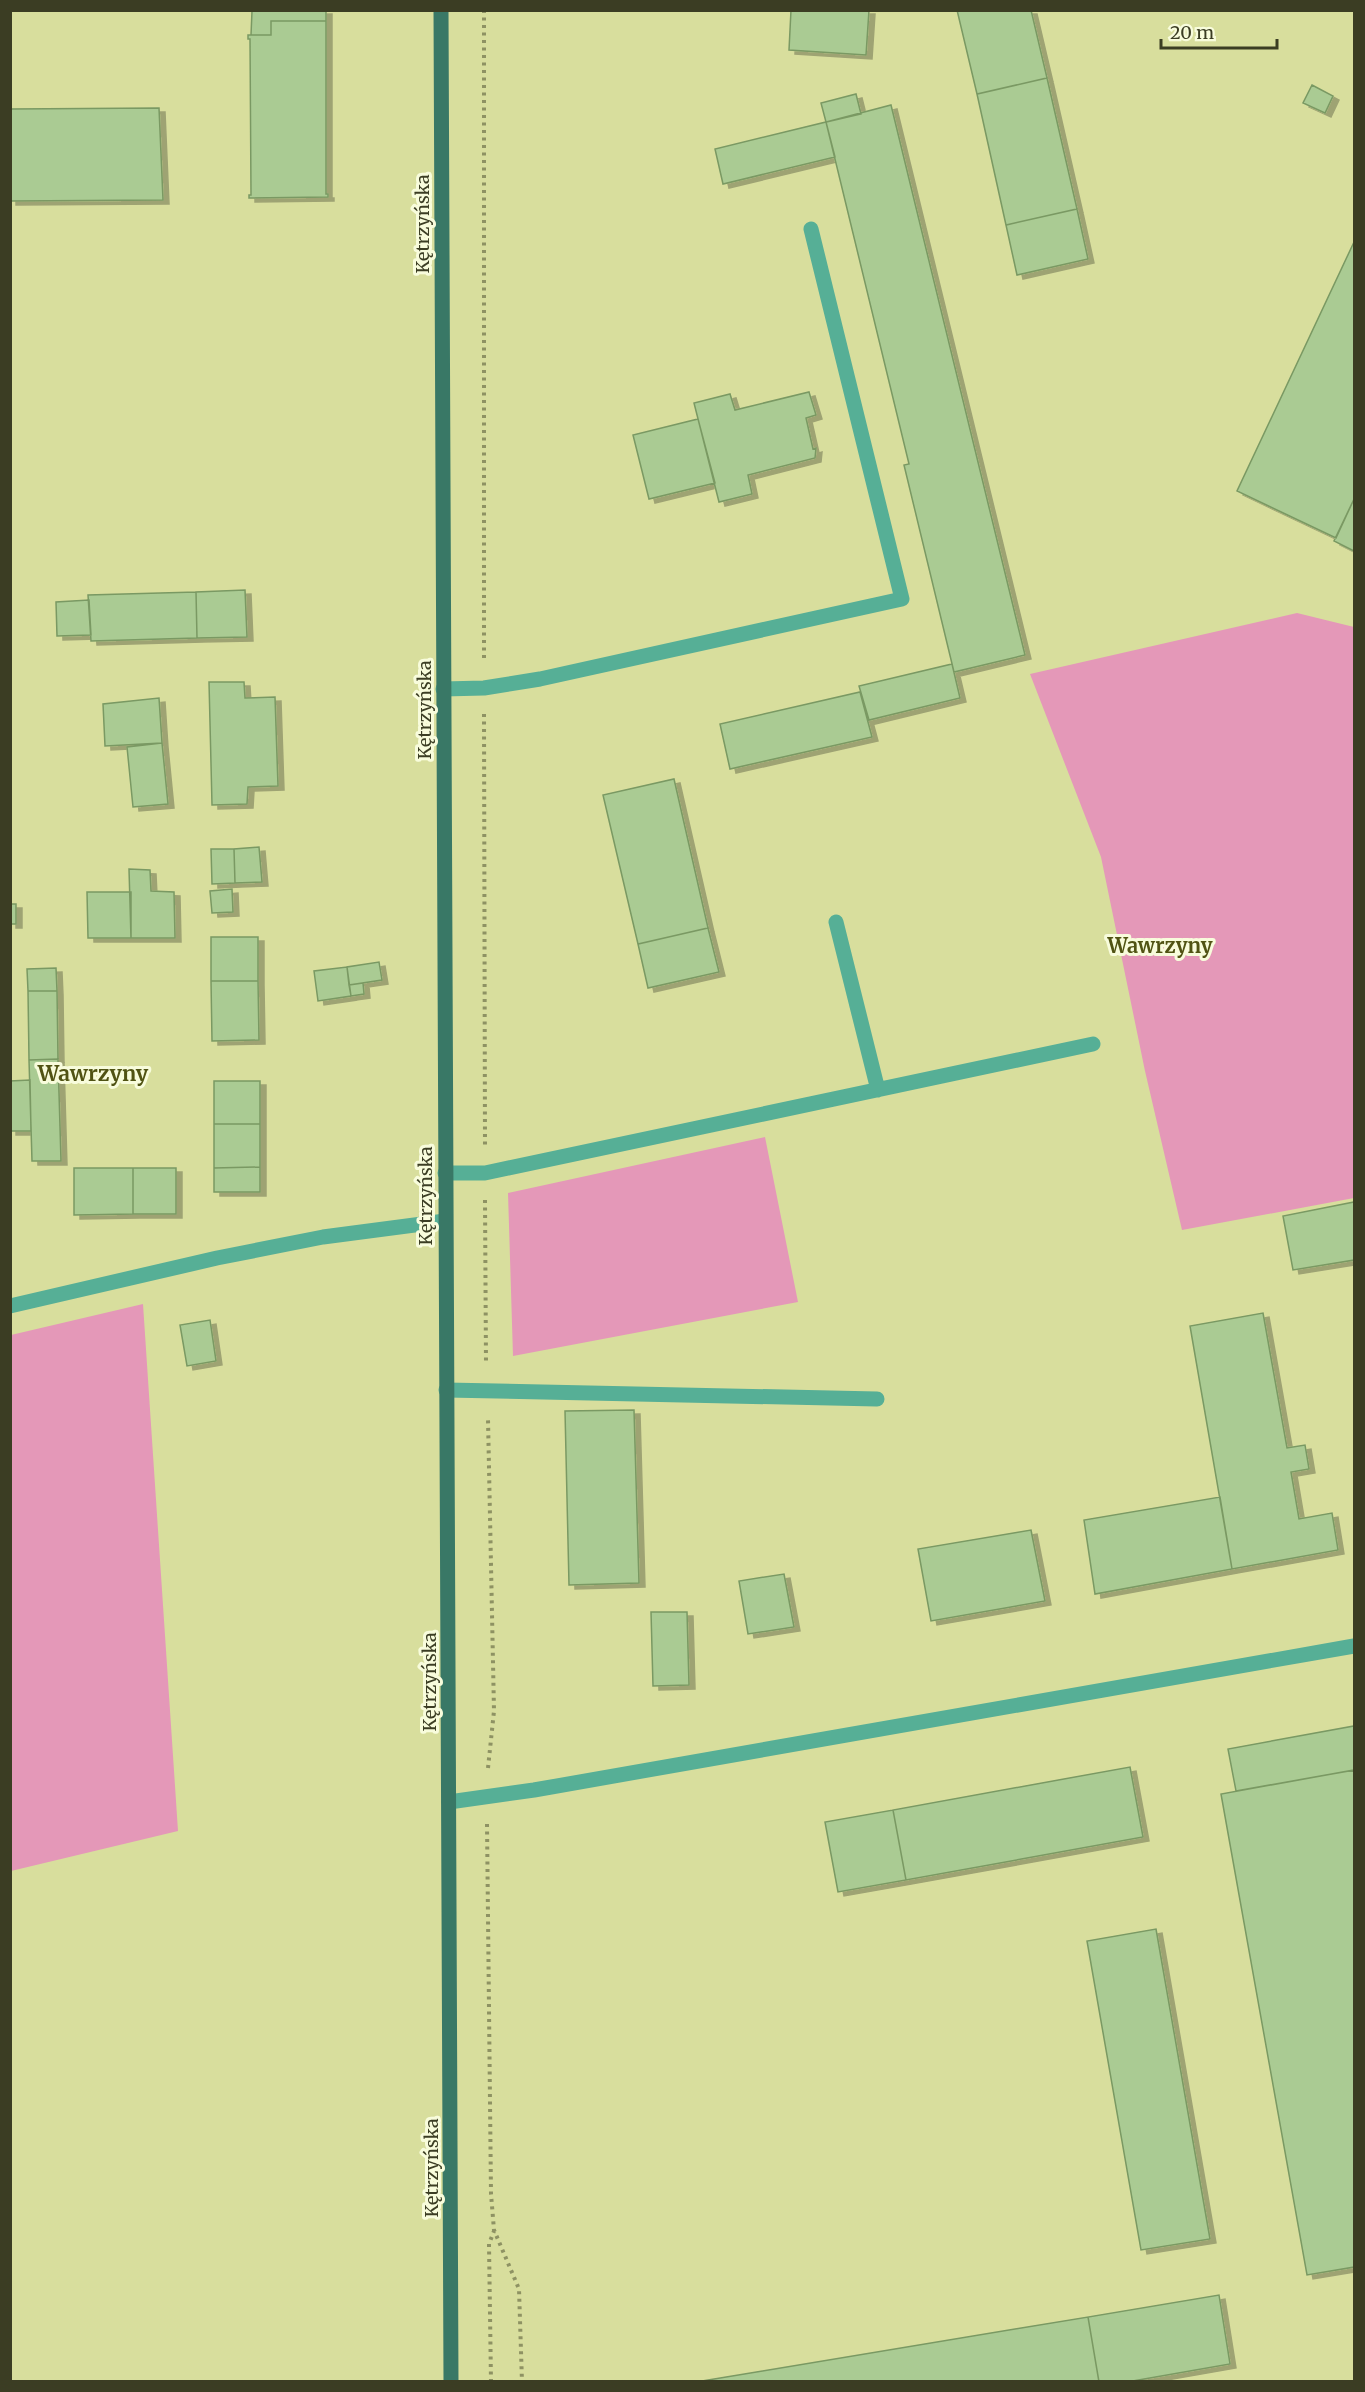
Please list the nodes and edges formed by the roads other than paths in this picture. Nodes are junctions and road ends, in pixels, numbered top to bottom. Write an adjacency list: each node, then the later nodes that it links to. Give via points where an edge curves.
1 (441, 10): 3 (main road, Kętrzyńska)
2 (811, 229): 3 (street, via 902,599 540,679 484,688)
3 (443, 689): 7 (main road, Kętrzyńska)
4 (836, 922): 6 (street)
5 (1094, 1044): 6 (street)
6 (878, 1090): 7 (street, via 485,1173)
7 (445, 1173): 8 (main road, Kętrzyńska)
8 (445, 1221): 9 (street, via 323,1237); 10 (main road, Kętrzyńska)
9 (10, 1306)
10 (446, 1390): 11 (street); 13 (main road, Kętrzyńska)
11 (877, 1399)
12 (1354, 1646): 13 (street)
13 (449, 1802): 14 (main road, Kętrzyńska)
14 (451, 2382)

